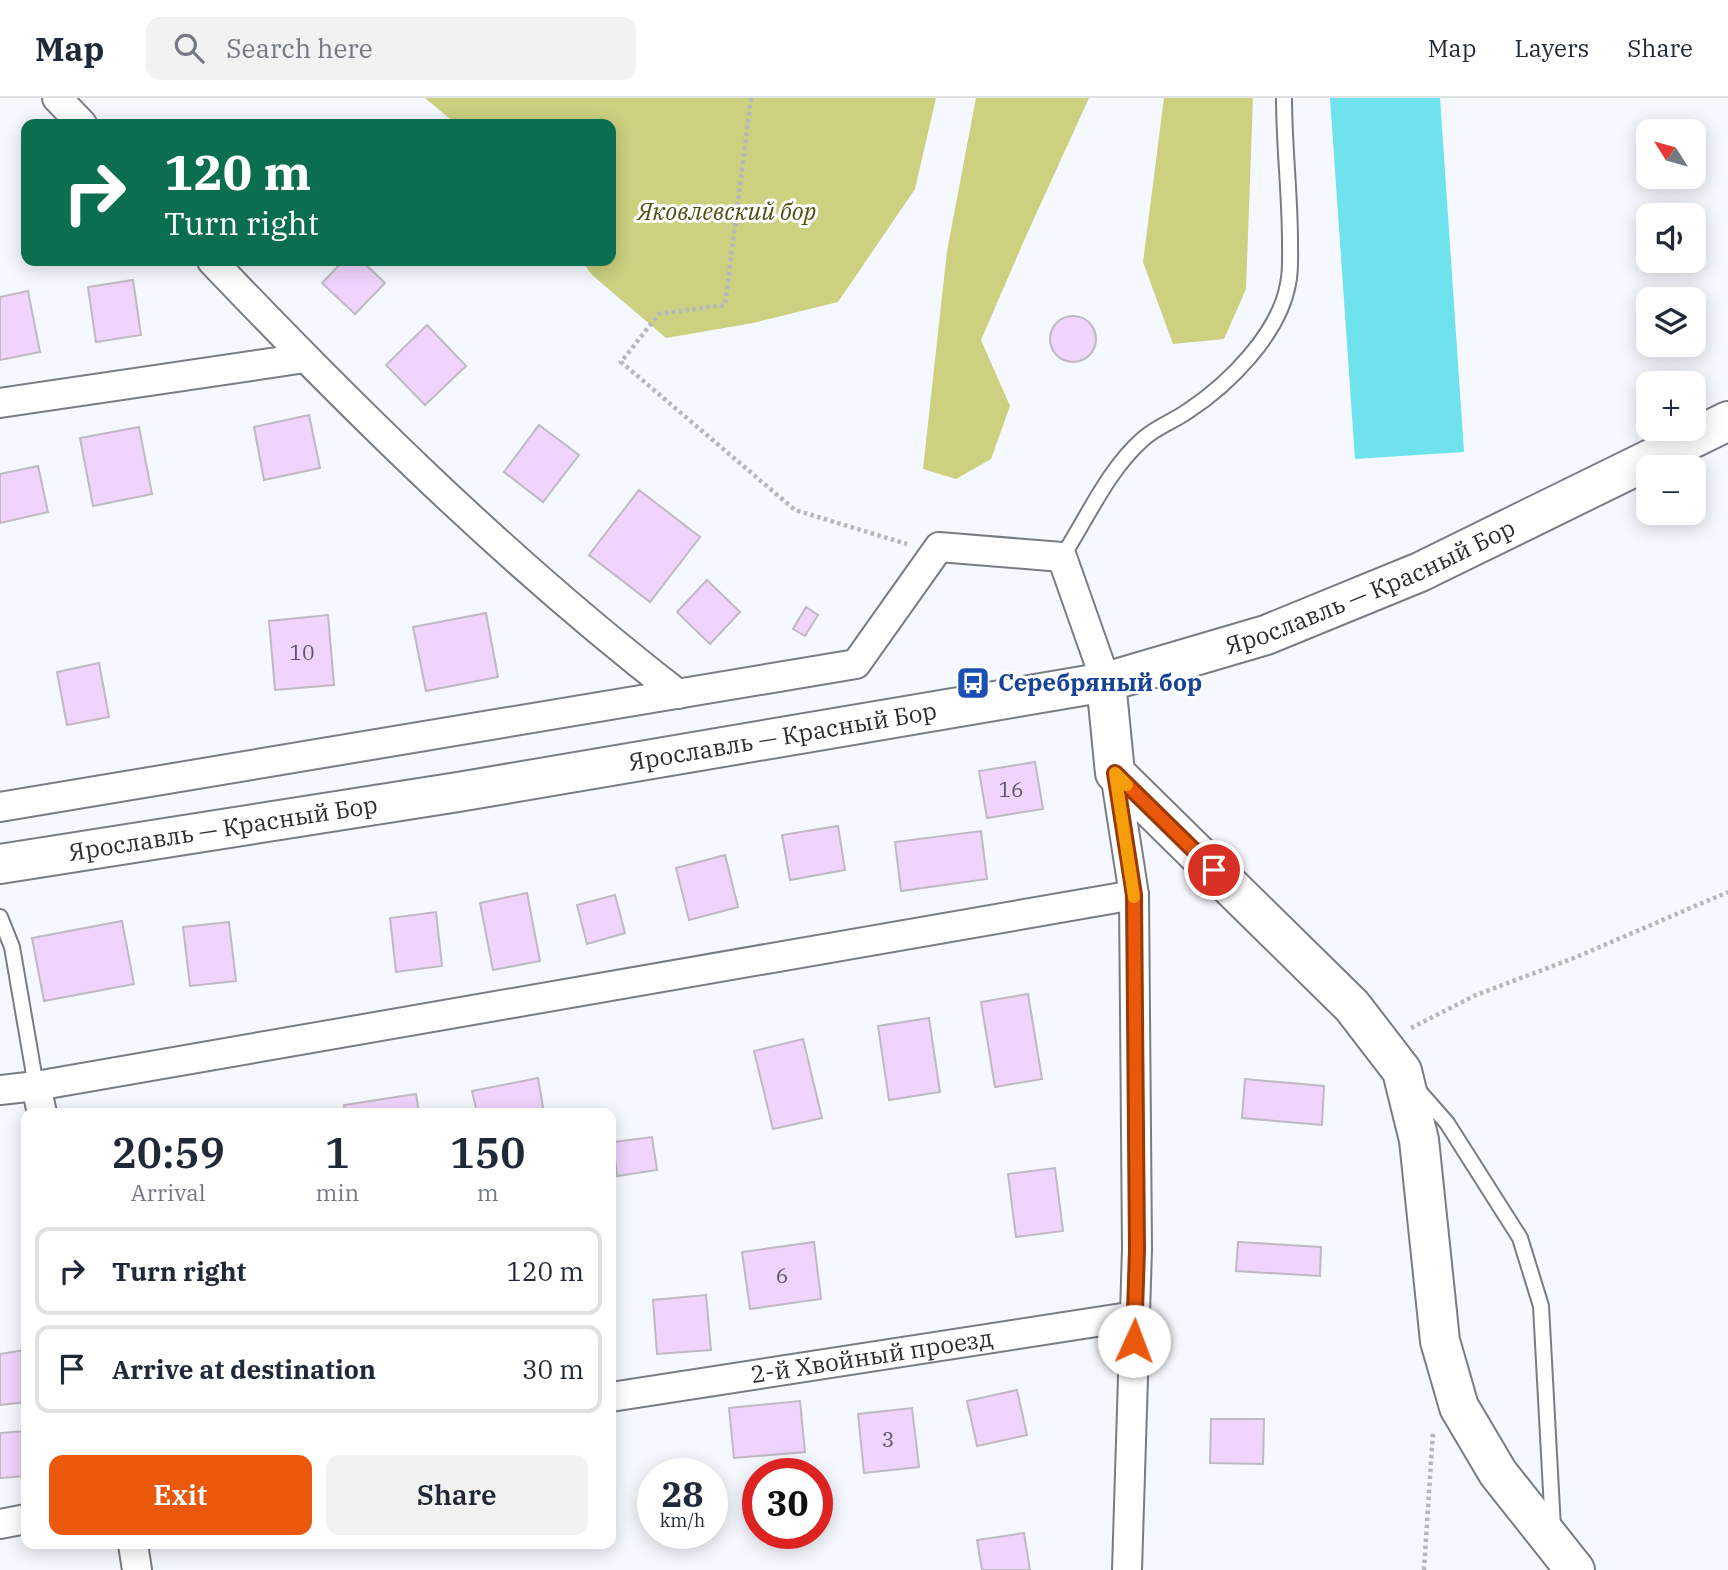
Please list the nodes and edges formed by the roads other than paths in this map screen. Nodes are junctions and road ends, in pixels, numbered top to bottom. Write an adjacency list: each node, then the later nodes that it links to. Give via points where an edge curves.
1 (57, 98): 3 (street)
2 (1284, 98): 8 (lane, via 1290,249 1288,284 1279,313 1253,354 1218,389 1144,438 1111,473)
3 (77, 119)
4 (217, 266): 5 (street)
5 (305, 358): 6 (street); 10 (street, via 435,486 618,648)
6 (0, 402)
7 (1728, 421): 9 (street, Ярославль — Красный Бор, via 1408,577 1266,635)
8 (1062, 557): 9 (street); 10 (street, via 939,547 856,664)
9 (1107, 681): 11 (street); 13 (street, Ярославль — Красный Бор, via 458,792)
10 (678, 694): 12 (street)
11 (1115, 773): 14 (street); 16 (street, via 1352,1006)
12 (0, 807)
13 (0, 864)
14 (1134, 895): 18 (street); 19 (street)
15 (0, 917): 18 (lane, via 12,947)
16 (1392, 1058): 24 (street, via 1419,1140 1440,1341 1459,1407 1498,1473); 24 (lane, via 1447,1123 1520,1238 1541,1307)
17 (0, 1090): 18 (street)
18 (39, 1100)
19 (1135, 1316): 20 (street, 2-й Хвойный проезд); 26 (street)
20 (616, 1396)
21 (21, 1520): 22 (street)
22 (0, 1524)
23 (134, 1549): 25 (street)
24 (1565, 1557)
25 (137, 1570)
26 (1126, 1570)

